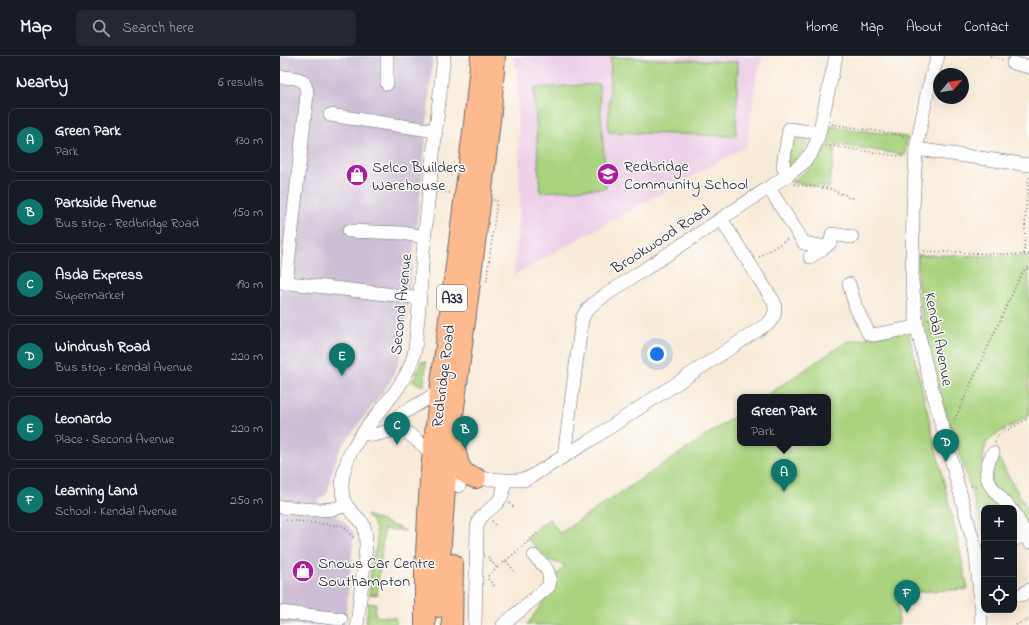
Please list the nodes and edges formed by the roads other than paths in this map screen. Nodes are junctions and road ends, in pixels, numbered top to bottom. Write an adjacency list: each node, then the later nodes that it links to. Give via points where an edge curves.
1 (387, 56): 10 (street)
2 (444, 56): 12 (street, Second Avenue)
3 (482, 56): 27 (highway, Redbridge Road / A33)
4 (495, 56): 36 (highway, Redbridge Road / A33, via 485,165 451,426)
5 (836, 56): 13 (street, Brookwood Road)
6 (938, 56): 14 (street, Kendal Avenue, via 928,90)
7 (1013, 63): 8 (street)
8 (1029, 68)
9 (280, 77): 23 (street, via 297,78 305,83 307,89)
10 (386, 84)
11 (330, 115): 12 (street)
12 (436, 131): 19 (street, Second Avenue)
13 (822, 139): 16 (street, Brookwood Road, via 802,164); 16 (street, via 789,129)
14 (917, 148): 15 (street); 26 (street, Kendal Avenue, via 912,282)
15 (1029, 165)
16 (778, 181): 17 (street, Brookwood Road); 21 (street, via 804,243)
17 (721, 219): 29 (street, Brookwood Road, via 604,296 585,312); 33 (street, via 774,302 775,316 770,322)
18 (349, 231): 19 (street, via 402,233)
19 (425, 237): 25 (street, Second Avenue)
20 (852, 237): 21 (street, via 832,234 831,242)
21 (825, 247): 22 (street)
22 (810, 257)
23 (283, 282): 25 (street, via 413,297)
24 (849, 284): 26 (street, via 856,308 869,334)
25 (420, 301): 31 (street, Second Avenue, via 414,353 409,370 394,394)
26 (917, 327): 44 (street, Kendal Avenue, via 927,370)
27 (440, 391): 28 (street); 36 (highway, Redbridge Road / A33)
28 (400, 415)
29 (568, 428): 33 (street, via 580,439); 35 (street, Brookwood Road)
30 (389, 431): 31 (street, via 377,435)
31 (363, 433): 38 (street, Second Avenue, via 348,459 343,476 342,493)
32 (408, 433): 36 (street)
33 (589, 441): 35 (street)
34 (993, 453): 39 (street, via 988,461 987,480)
35 (564, 456): 37 (street, via 527,479)
36 (455, 475): 37 (street); 43 (highway, Redbridge Road / A33, via 430,480); 51 (highway, Redbridge Road / A33, via 441,542); 52 (highway, A33)
37 (505, 481): 53 (street, via 500,500 481,517 477,527)
38 (346, 505): 40 (street, via 326,510); 48 (street, via 364,525 366,536)
39 (1007, 505)
40 (280, 507)
41 (1017, 520): 42 (street)
42 (1024, 538)
43 (427, 541): 49 (highway, A33, via 418,578); 50 (highway, Redbridge Road / A33)
44 (980, 548): 55 (street, Kendal Avenue)
45 (534, 556): 54 (street, via 549,571 549,586)
46 (280, 612): 47 (street)
47 (337, 622): 48 (street)
48 (357, 623)
49 (415, 625)
50 (425, 625)
51 (437, 625)
52 (452, 625)
53 (475, 625)
54 (503, 625)
55 (981, 625)

